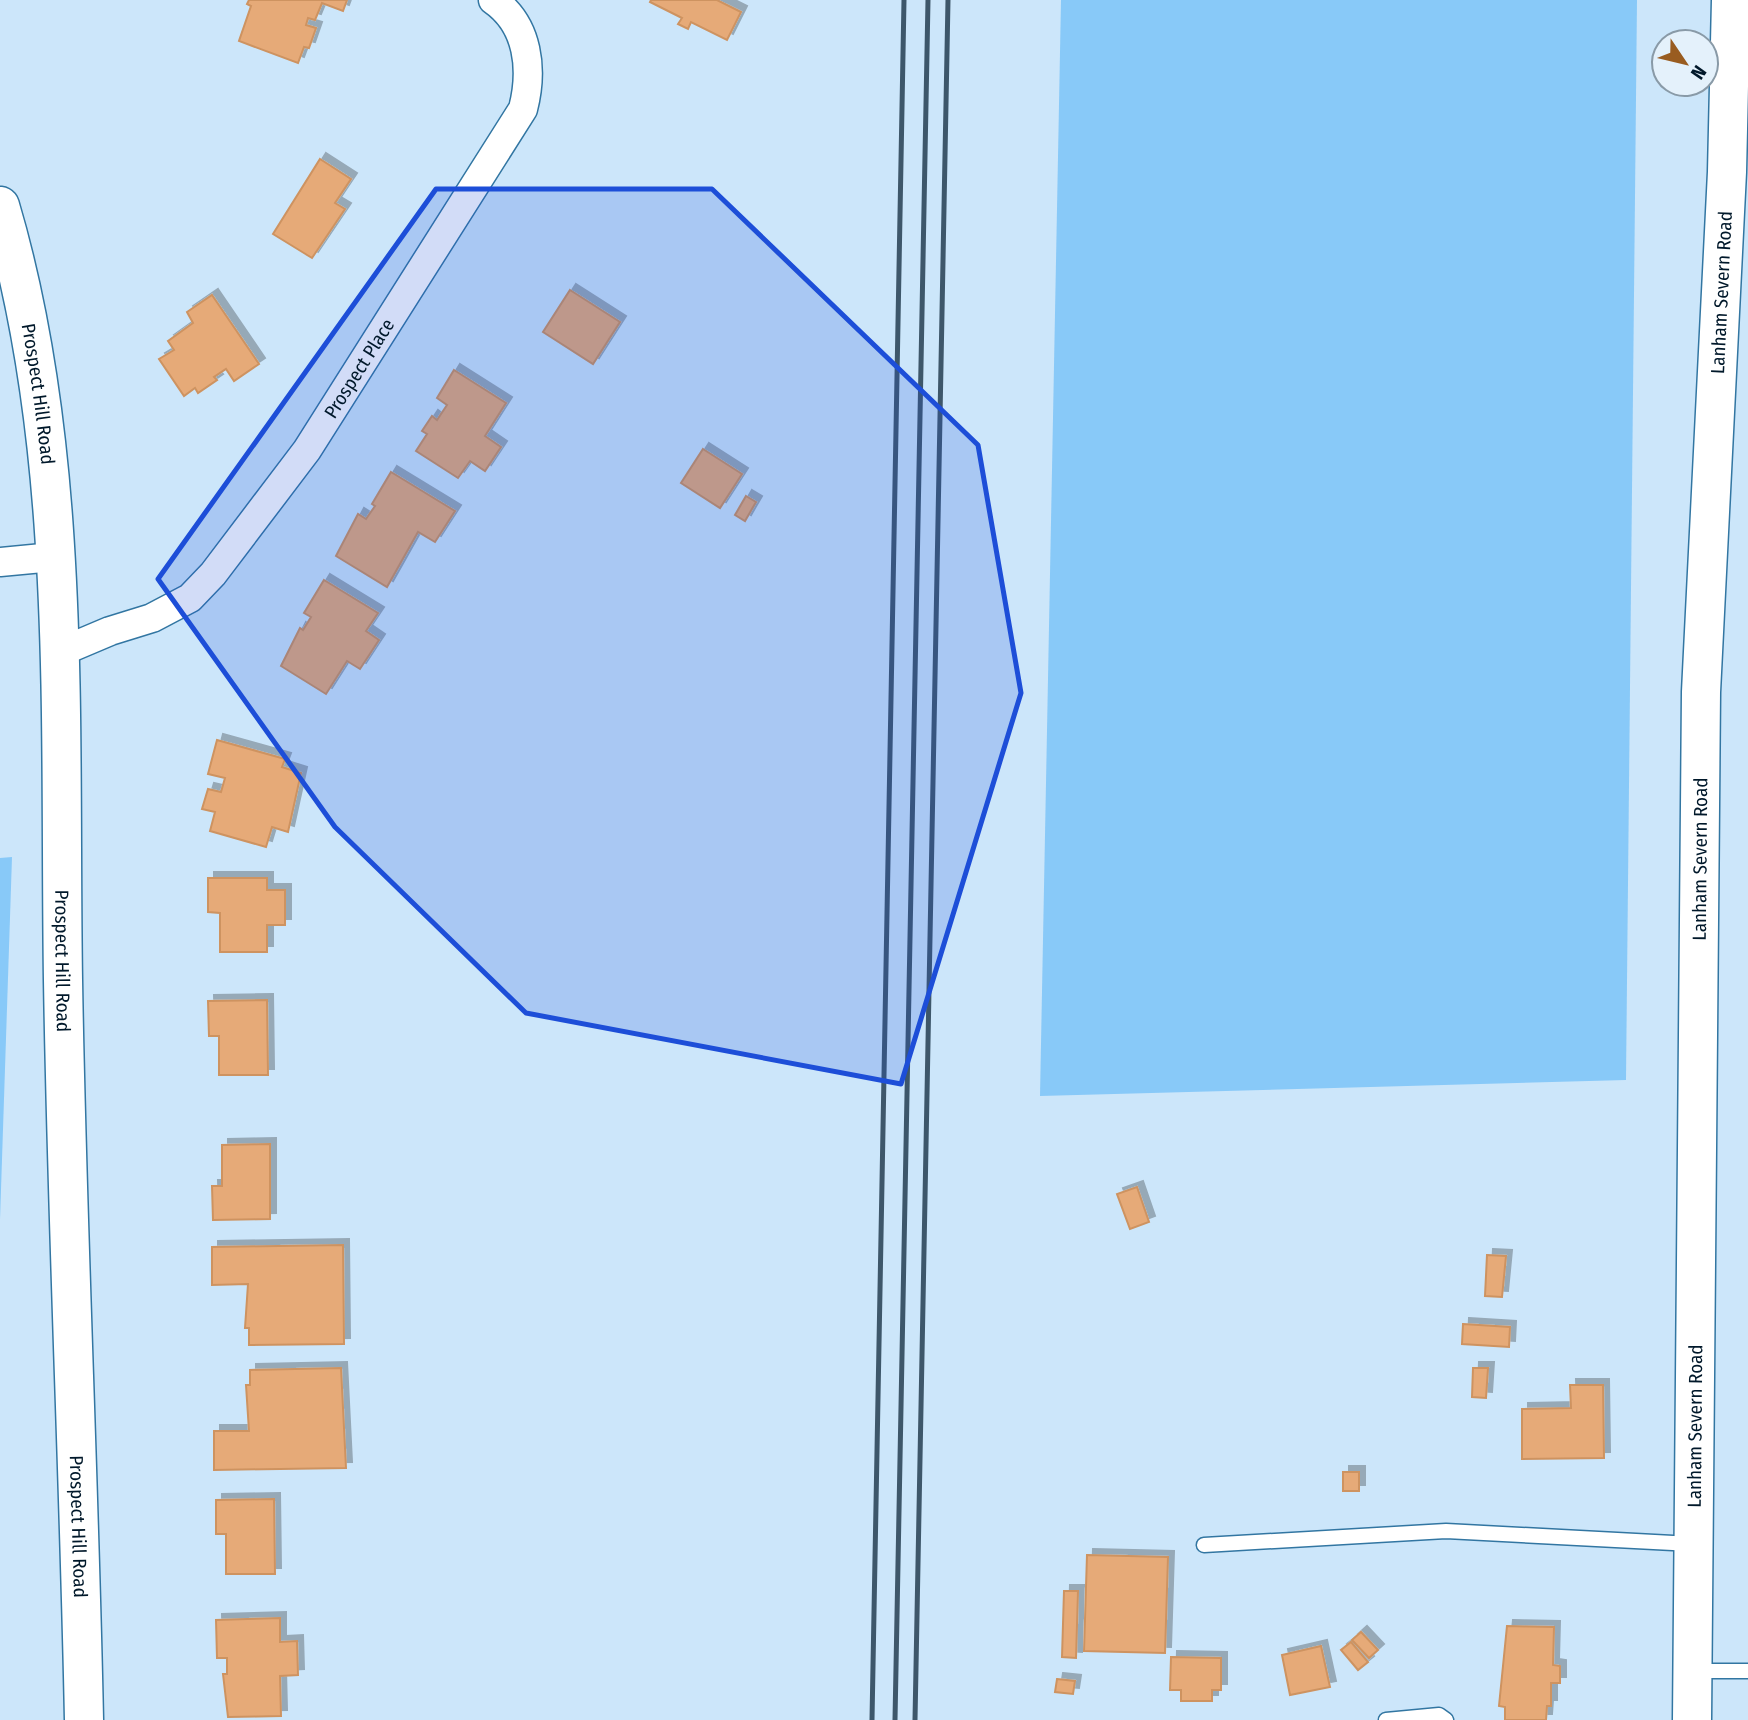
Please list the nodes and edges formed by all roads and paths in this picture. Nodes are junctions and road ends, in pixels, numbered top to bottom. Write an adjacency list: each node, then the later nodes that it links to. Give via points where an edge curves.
1 (494, 0): 7 (street, Prospect Place, via 520,29 529,85 523,108 307,450 190,598 152,618)
2 (1731, 0): 3 (main road, Lanham Severn Road)
3 (1738, 172): 8 (main road, Lanham Severn Road, via 1701,692)
4 (0, 206): 5 (main road, Prospect Hill Road, via 43,413)
5 (54, 556): 6 (street); 7 (main road, Prospect Hill Road)
6 (0, 562)
7 (58, 653): 12 (main road, Prospect Hill Road, via 64,1073)
8 (1693, 1544): 9 (lane, via 1446,1531); 10 (main road, Lanham Severn Road)
9 (1204, 1545)
10 (1692, 1671): 11 (lane); 15 (main road, Lanham Severn Road)
11 (1748, 1671)
12 (84, 1720)
13 (1386, 1720): 14 (lane, via 1439,1715)
14 (1446, 1720)
15 (1692, 1720)

